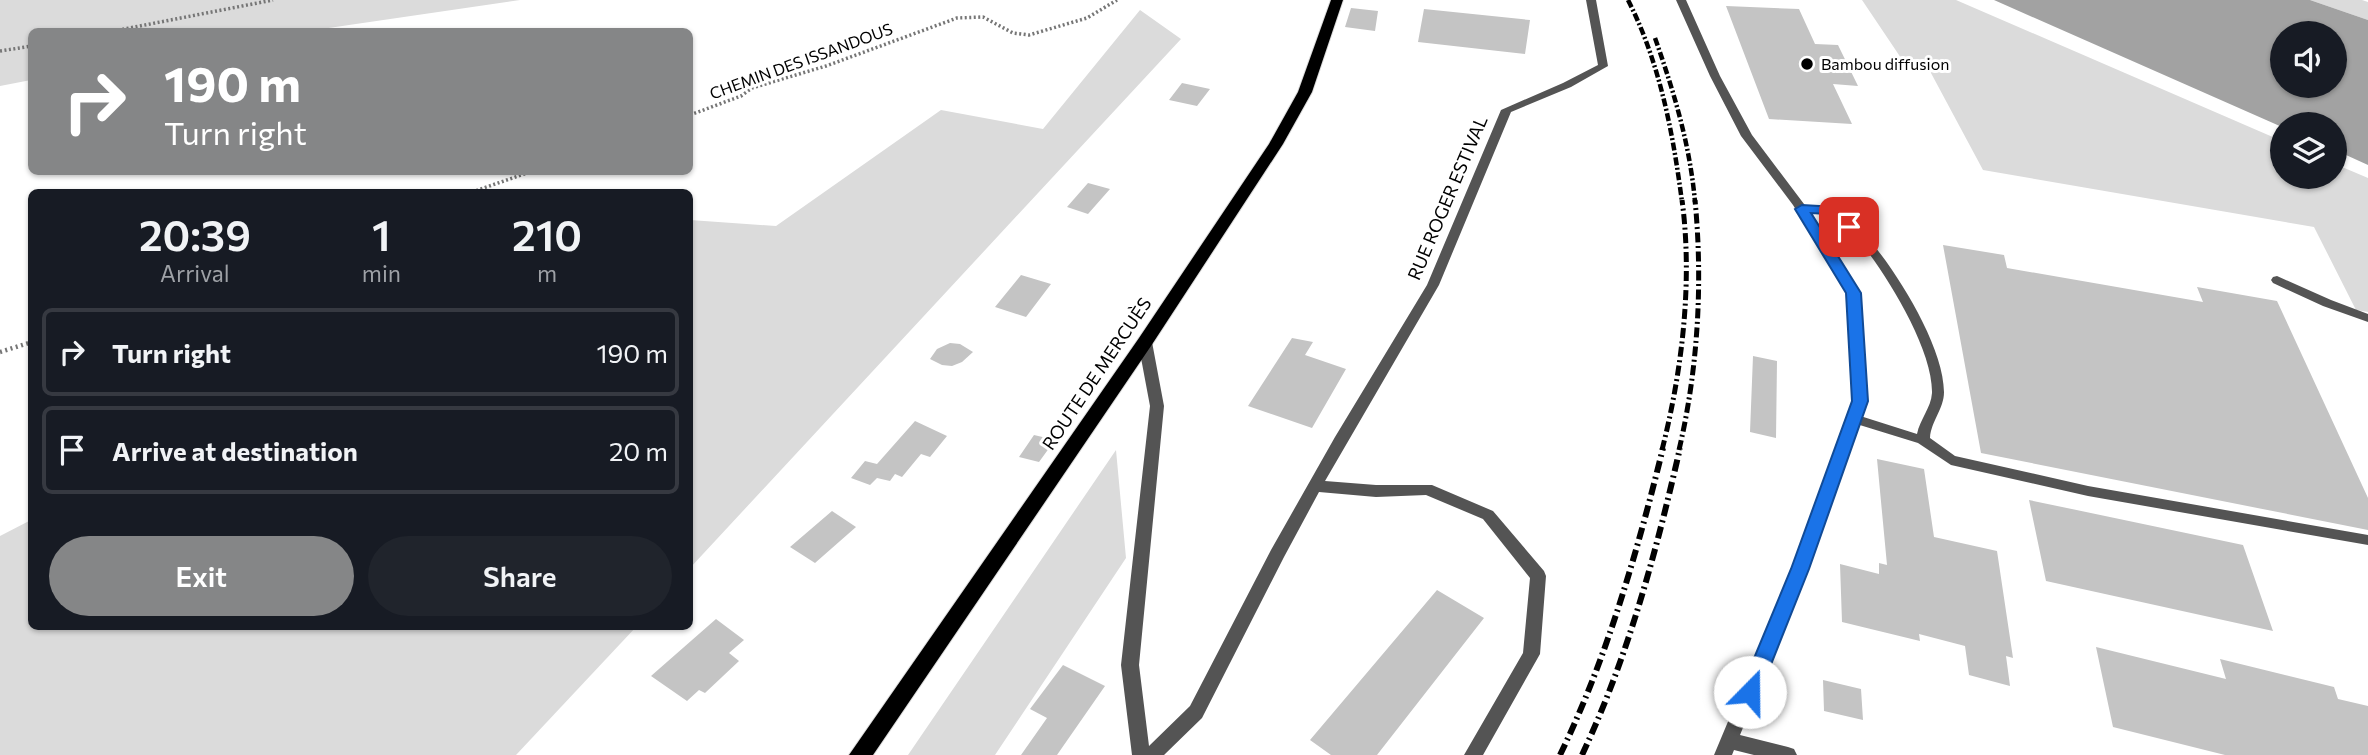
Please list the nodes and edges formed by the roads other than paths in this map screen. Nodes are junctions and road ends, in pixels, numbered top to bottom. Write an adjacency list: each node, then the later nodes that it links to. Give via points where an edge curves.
1 (1337, 0): 7 (main road, ROUTE DE MERCUÈS, via 1304,92 1276,144)
2 (1591, 0): 10 (street, RUE ROGER ESTIVAL, via 1603,66 1506,110 1433,285)
3 (1681, 0): 4 (street, via 1747,136)
4 (1802, 209): 8 (street, via 1854,293 1860,401); 9 (lane, via 1832,210 1867,244 1920,327 1938,396 1923,426)
5 (2277, 280): 6 (lane)
6 (2368, 318)
7 (1145, 342): 13 (main road, ROUTE DE MERCUÈS); 14 (street, via 1157,406 1130,665)
8 (1854, 419): 9 (lane); 12 (street, via 1800,569)
9 (1923, 440): 11 (lane, via 1951,460 1976,466 2088,491)
10 (1315, 486): 15 (street, RUE ROGER ESTIVAL, via 1196,712); 16 (street, via 1427,489 1488,515 1538,576 1531,654)
11 (2368, 540)
12 (1727, 748): 17 (street)
13 (860, 755)
14 (1141, 755)
15 (1152, 755)
16 (1473, 755)
17 (1788, 755)

